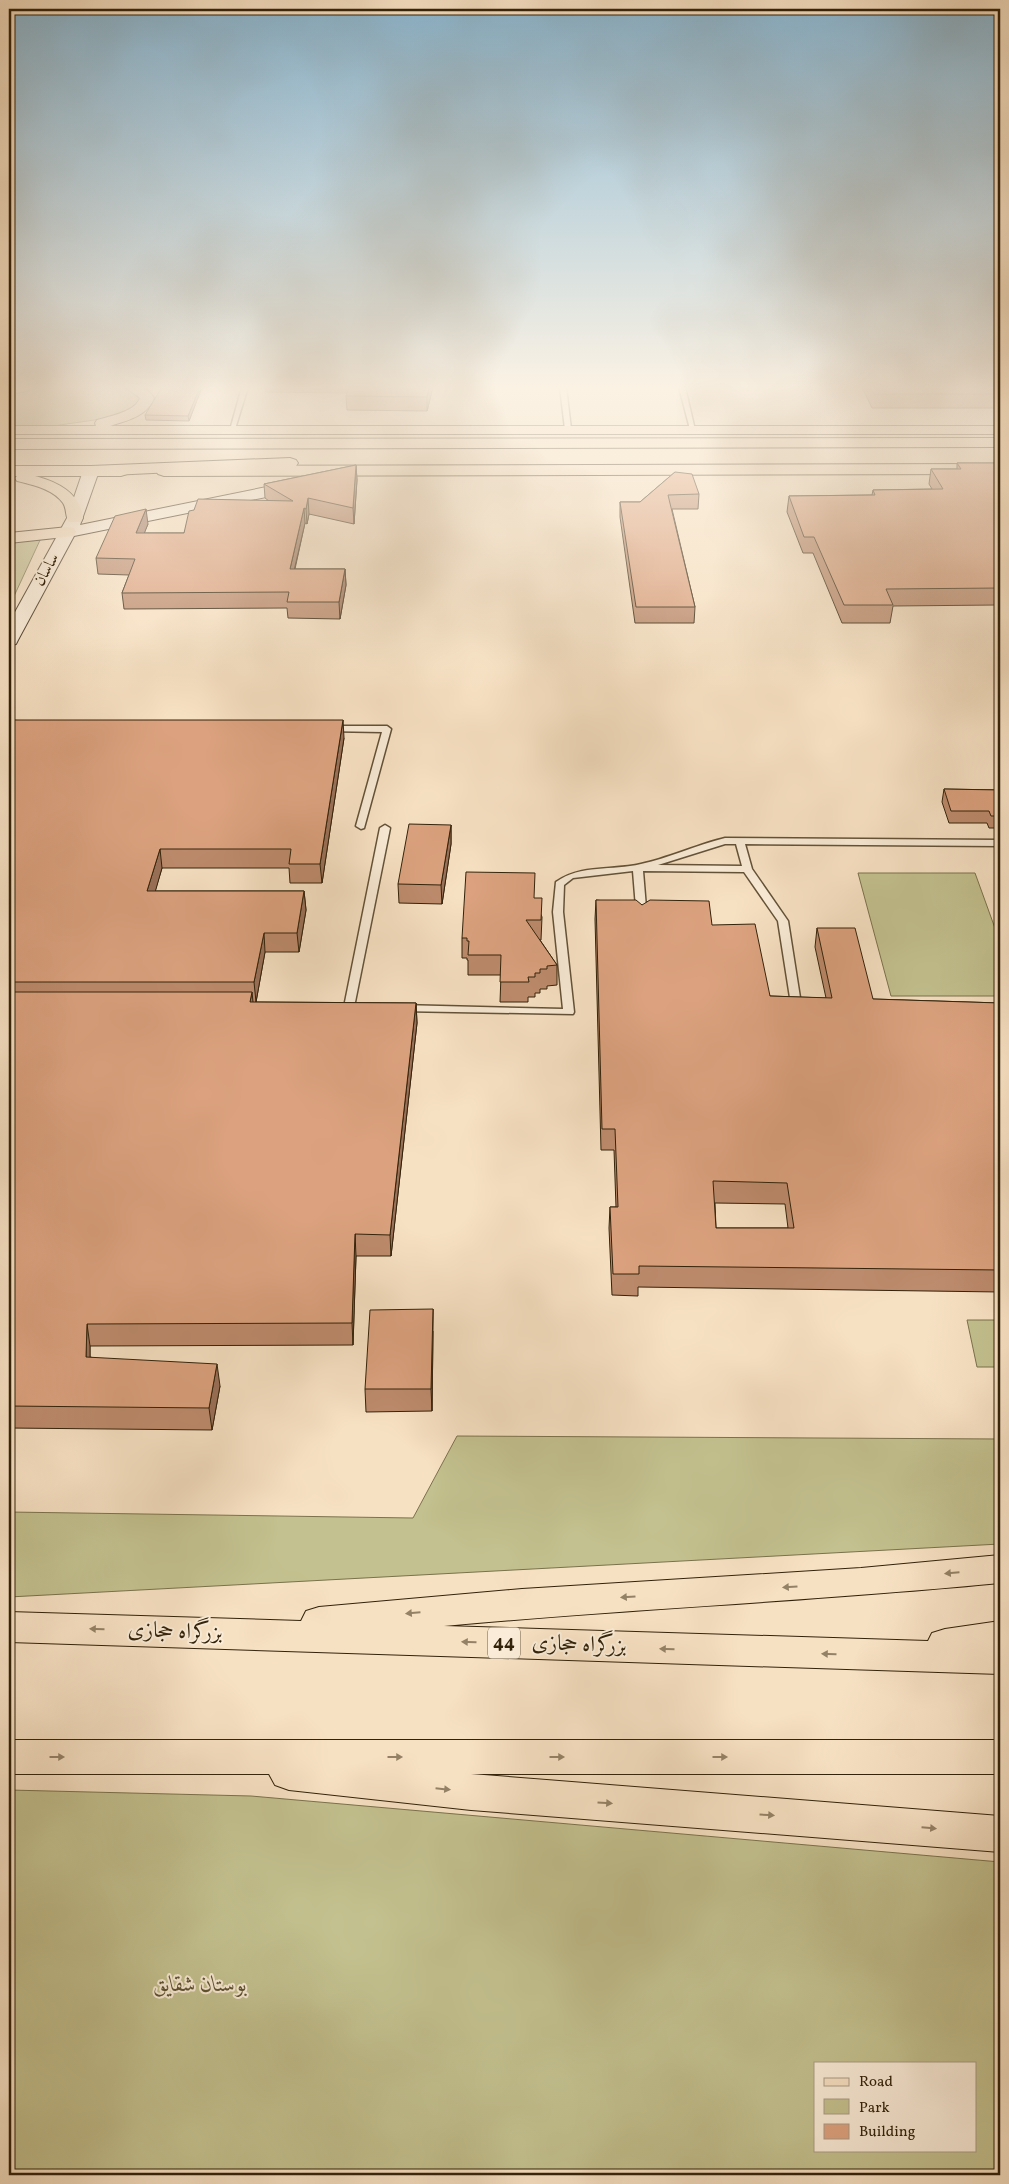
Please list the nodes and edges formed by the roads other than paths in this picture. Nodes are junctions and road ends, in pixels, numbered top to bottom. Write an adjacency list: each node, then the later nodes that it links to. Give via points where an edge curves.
1 (53, 489): 4 (main road, via 69,500 76,510)
2 (84, 489): 4 (street, ساسان)
3 (269, 489): 4 (street)
4 (71, 525): 5 (main road); 6 (street, ساسان)
5 (9, 538)
6 (9, 640)
7 (317, 729): 8 (lane, via 387,729)
8 (361, 826)
9 (386, 828): 16 (lane)
10 (740, 841): 11 (lane); 12 (lane, via 725,840 698,847); 13 (lane)
11 (1000, 843)
12 (638, 868): 13 (lane); 14 (lane); 17 (lane, via 570,876 559,884 558,912 568,1012)
13 (747, 869): 15 (lane, via 783,921)
14 (642, 920)
15 (796, 1004)
16 (349, 1007)
17 (389, 1008)
18 (1000, 1569): 20 (main road, one-way to 20, via 862,1582 522,1604)
19 (9, 1627): 20 (main road, بزرگراه حجازی / 44, one-way to 19)
20 (198, 1632): 22 (main road, بزرگراه حجازی / 44, one-way to 20)
21 (1000, 1636): 22 (main road)
22 (865, 1655): 23 (main road, بزرگراه حجازی / 44)
23 (1000, 1658)
24 (9, 1757): 26 (main road, one-way to 26)
25 (1000, 1757): 26 (main road, one-way to 25)
26 (151, 1758): 27 (main road, one-way to 27, via 471,1792)
27 (1000, 1834)

